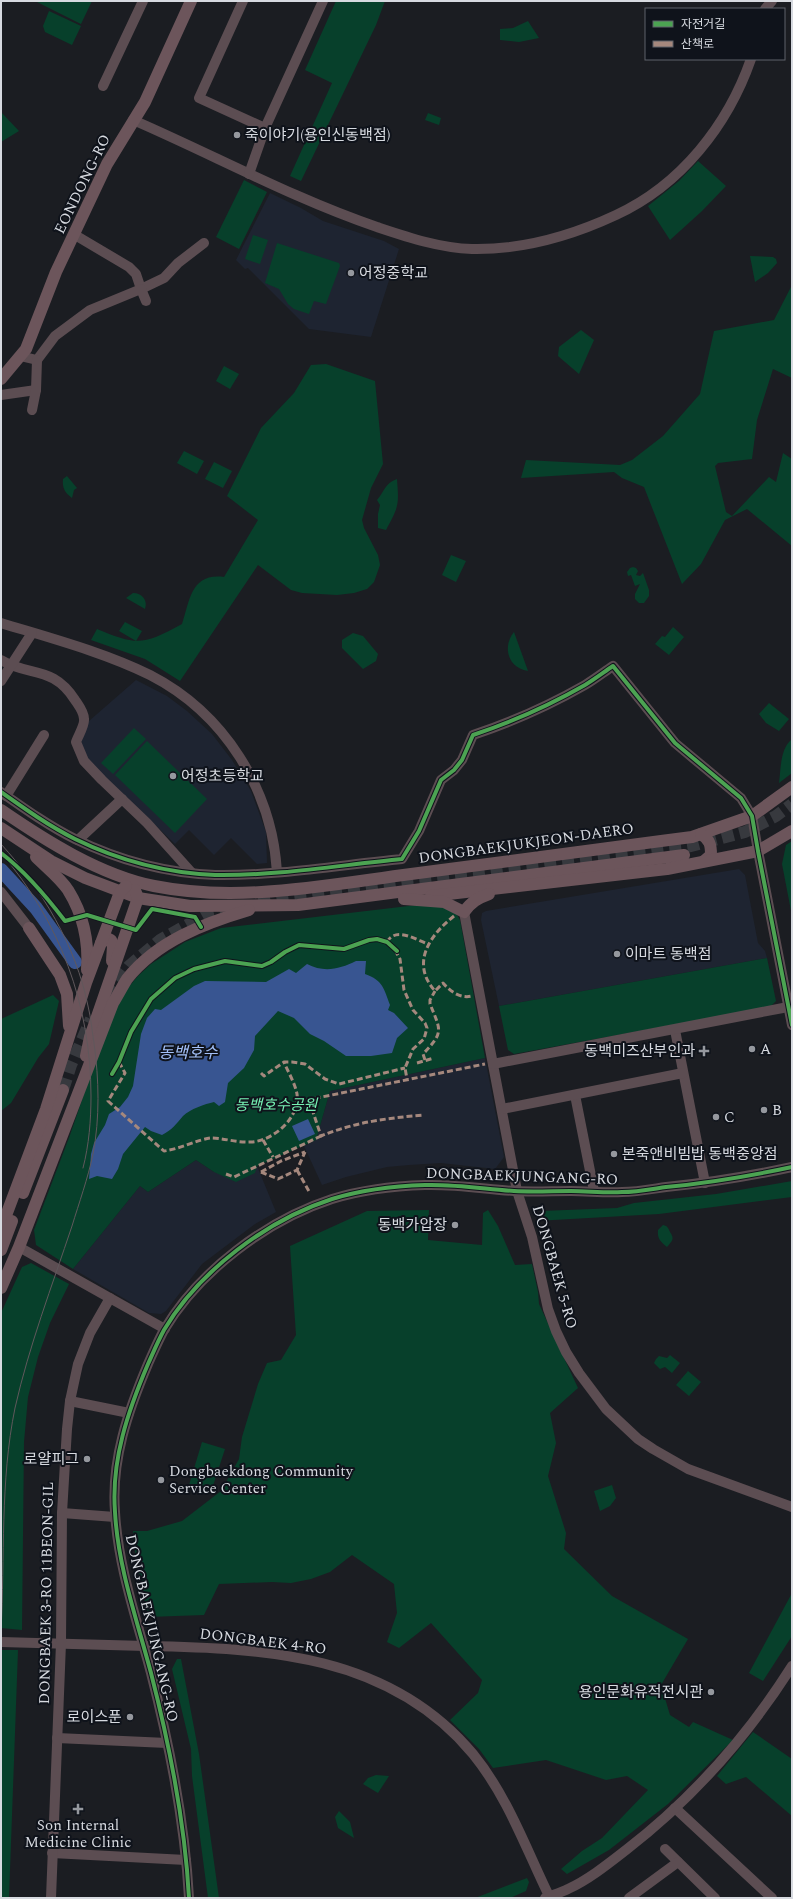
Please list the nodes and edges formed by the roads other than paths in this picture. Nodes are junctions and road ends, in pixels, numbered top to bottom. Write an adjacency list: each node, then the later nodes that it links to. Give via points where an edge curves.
1 (143, 1): 8 (street)
2 (190, 1): 9 (main road, EONDONG-RO, via 145,102)
3 (243, 1): 10 (street, via 199,98)
4 (323, 1): 10 (street)
5 (772, 1): 6 (street)
6 (764, 8)
7 (751, 60): 11 (street, via 735,97 716,128 680,171 630,208 586,229 557,238 488,248 442,245 408,237 349,217)
8 (103, 86)
9 (133, 120): 11 (street); 12 (main road, EONDONG-RO, via 107,164)
10 (265, 128): 11 (street)
11 (250, 174)
12 (74, 235): 14 (street, via 130,267 136,274); 16 (main road, EONDONG-RO, via 56,272 26,349)
13 (204, 242): 14 (street, via 178,262 164,278)
14 (141, 289): 15 (street); 17 (street, via 90,310 55,336)
15 (146, 301)
16 (20, 356): 17 (street); 18 (main road, EONDONG-RO)
17 (37, 360): 19 (street)
18 (1, 379)
19 (36, 390): 20 (street); 21 (street)
20 (1, 395)
21 (32, 410)
22 (1, 623): 23 (street)
23 (32, 633): 25 (street); 41 (street, via 138,669 176,691 208,717 234,748 256,785 273,834)
24 (1, 660): 25 (street)
25 (11, 666): 26 (street); 30 (street, via 43,673 54,678 69,691 81,708 85,721 76,742 84,761)
26 (1, 681)
27 (44, 735): 29 (street)
28 (792, 787): 32 (main road, DONGBAEKJUKJEON-DAERO)
29 (4, 794): 36 (street)
30 (122, 799): 36 (street); 42 (street)
31 (1, 810): 43 (main road, DONGBAEKJUKJEON-DAERO, via 60,848)
32 (752, 816): 35 (main road, DONGBAEKJUKJEON-DAERO); 38 (street); 41 (street, via 741,798 675,743 613,666 585,685 550,703 508,723 473,735 462,760 441,780 419,831 402,859)
33 (1, 828): 37 (main road)
34 (792, 831): 38 (main road, DONGBAEKJUKJEON-DAERO)
35 (701, 834): 40 (main road, via 709,839 711,846 711,855); 43 (main road, DONGBAEKJUKJEON-DAERO, via 302,888 220,894 155,886)
36 (78, 840): 42 (street, via 137,863)
37 (21, 842): 46 (main road, DONGBAEKJUKJEON-DAERO, via 51,861); 55 (main road, via 67,890 81,916 88,958)
38 (758, 851): 40 (main road, DONGBAEKJUKJEON-DAERO); 56 (street)
39 (684, 855): 49 (main road, DONGBAEKJUKJEON-DAERO)
40 (704, 861): 44 (main road, DONGBAEKJUKJEON-DAERO, via 667,869)
41 (277, 872): 42 (street)
42 (192, 873)
43 (133, 880): 46 (main road); 47 (main road)
44 (506, 888): 48 (main road, DONGBAEKJUKJEON-DAERO); 51 (main road, via 479,897)
45 (1, 892): 52 (street)
46 (120, 892): 47 (main road, DONGBAEKJUKJEON-DAERO); 53 (main road)
47 (138, 898): 50 (main road, DONGBAEKJUKJEON-DAERO, via 190,906); 54 (main road)
48 (404, 899): 49 (main road, DONGBAEKJUKJEON-DAERO); 51 (main road, via 444,902)
49 (298, 905): 50 (main road, DONGBAEKJUKJEON-DAERO)
50 (262, 906): 63 (main road, via 231,915 170,942 128,979 113,1003)
51 (464, 912): 60 (street, DONGBAEK 5-RO)
52 (29, 928): 59 (main road, via 63,981 67,994)
53 (101, 943): 54 (main road, via 107,938 111,940); 55 (main road)
54 (112, 975): 63 (main road, via 90,1037)
55 (86, 983): 59 (main road)
56 (788, 1007): 57 (street); 58 (street)
57 (792, 1025)
58 (674, 1030): 60 (street); 61 (street)
59 (70, 1032): 70 (main road, via 46,1109)
60 (493, 1064): 65 (street, DONGBAEK 5-RO)
61 (683, 1073): 64 (street); 67 (street)
62 (63, 1090): 72 (main road)
63 (78, 1093): 71 (main road)
64 (575, 1095): 65 (street); 69 (street)
65 (502, 1109): 68 (street, DONGBAEK 5-RO)
66 (792, 1168): 67 (street, DONGBAEKJUNGANG-RO)
67 (705, 1183): 69 (street, DONGBAEKJUNGANG-RO, via 623,1192)
68 (517, 1191): 69 (street, DONGBAEKJUNGANG-RO); 75 (street, DONGBAEKJUNGANG-RO, via 453,1185 411,1186 369,1190 322,1203 279,1223 234,1253 202,1282); 78 (street, DONGBAEK 5-RO, via 532,1237 556,1331 579,1373 606,1409 638,1439 670,1460)
69 (594, 1192)
70 (1, 1229)
71 (19, 1248): 73 (main road); 74 (street)
72 (1, 1250)
73 (1, 1288)
74 (110, 1298): 75 (street); 76 (street, DONGBAEK 3-RO 11BEON-GIL, via 83,1349)
75 (165, 1329): 77 (street, DONGBAEKJUNGANG-RO)
76 (70, 1401): 77 (street); 79 (street, DONGBAEK 3-RO 11BEON-GIL)
77 (129, 1413): 80 (street, DONGBAEKJUNGANG-RO, via 115,1478)
78 (792, 1508)
79 (62, 1513): 80 (street); 82 (street, DONGBAEK 3-RO 11BEON-GIL)
80 (115, 1517): 83 (street, DONGBAEKJUNGANG-RO, via 124,1572)
81 (1, 1642): 82 (street, DONGBAEK 4-RO)
82 (61, 1643): 83 (street, DONGBAEK 4-RO); 85 (street, DONGBAEK 3-RO 11BEON-GIL)
83 (143, 1646): 86 (street, DONGBAEKJUNGANG-RO); 92 (street, DONGBAEK 4-RO, via 212,1647 302,1658 354,1671 400,1693 444,1725 484,1768 510,1812)
84 (792, 1666): 87 (street, via 771,1699 737,1743 703,1782)
85 (57, 1738): 86 (street); 89 (street, DONGBAEK 3-RO 11BEON-GIL)
86 (167, 1743): 90 (street, DONGBAEKJUNGANG-RO, via 180,1808)
87 (675, 1808): 92 (street, via 615,1859 568,1889); 97 (street)
88 (665, 1849): 91 (street)
89 (52, 1852): 90 (street); 94 (street, DONGBAEK 3-RO 11BEON-GIL)
90 (186, 1860): 95 (street, DONGBAEKJUNGANG-RO)
91 (678, 1862): 93 (street); 96 (street)
92 (548, 1897)
93 (710, 1897)
94 (51, 1898)
95 (189, 1898)
96 (629, 1898)
97 (772, 1898)

